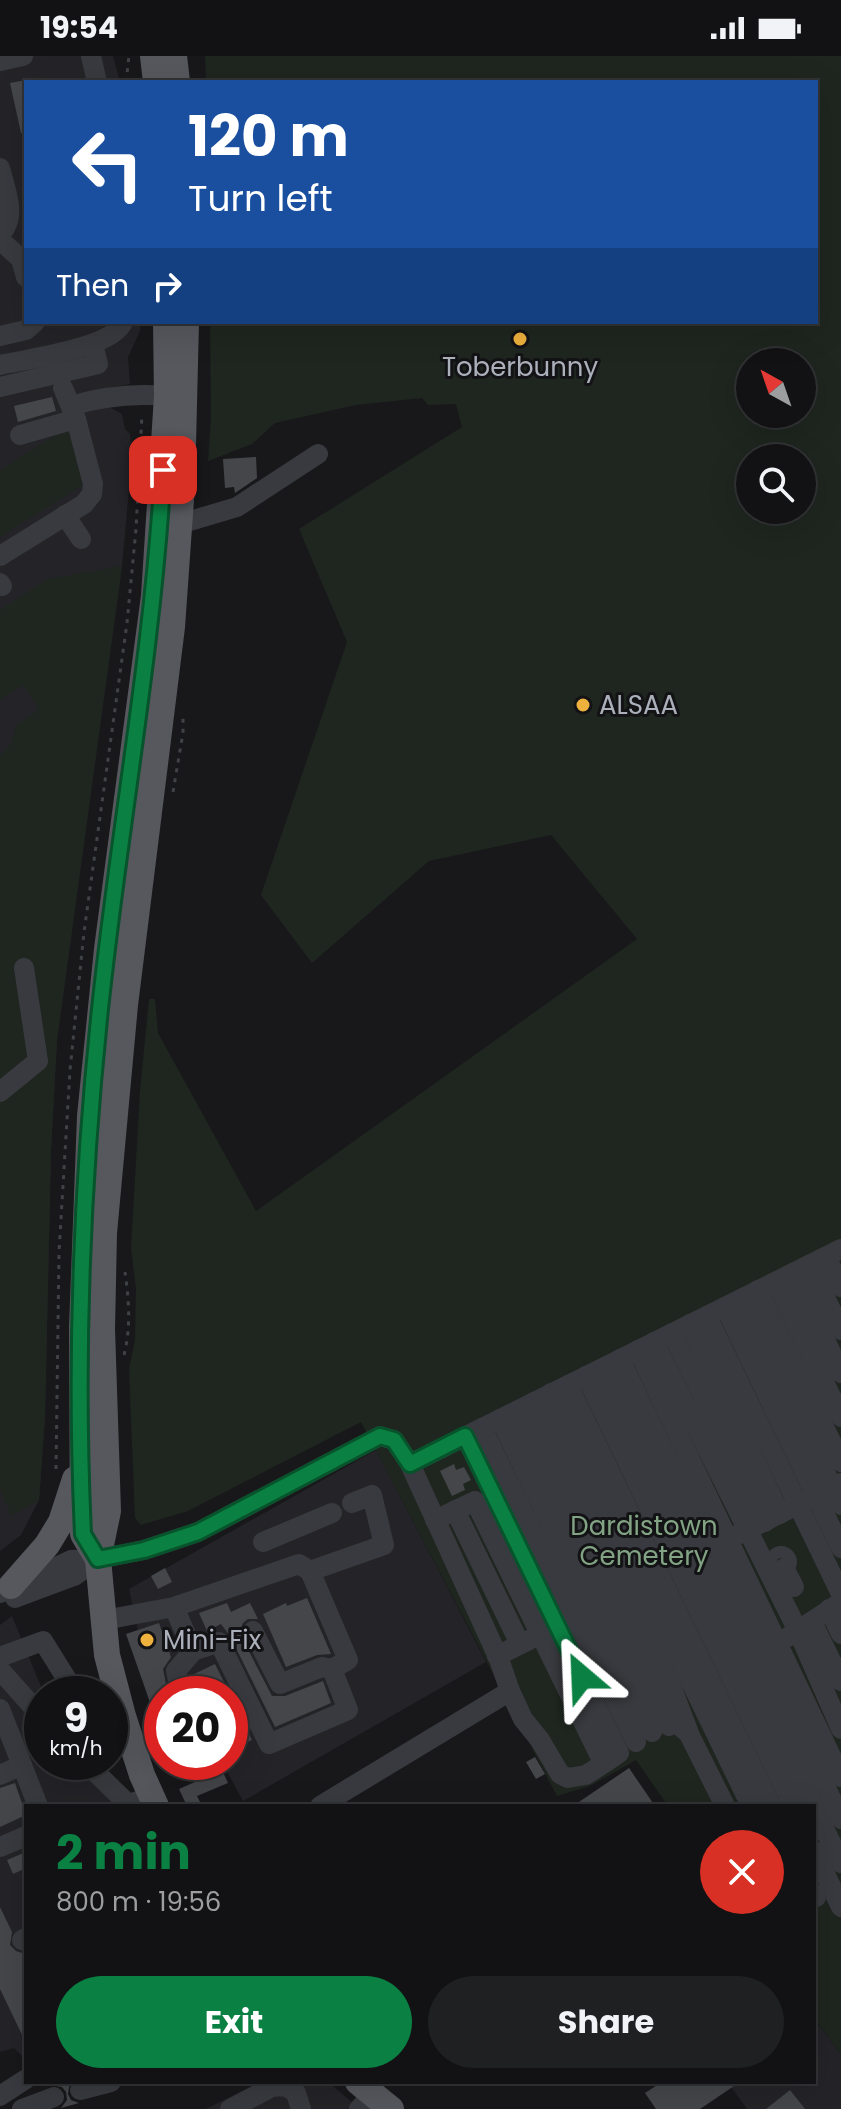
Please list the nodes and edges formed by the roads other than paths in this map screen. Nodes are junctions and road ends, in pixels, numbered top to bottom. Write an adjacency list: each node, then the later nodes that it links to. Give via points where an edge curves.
1 (23, 56): 5 (street)
2 (91, 56): 6 (street)
3 (153, 56): 7 (main road)
4 (174, 56): 8 (main road)
5 (0, 61)
6 (97, 80)
7 (156, 80)
8 (177, 80)
9 (0, 168): 10 (street, via 10,213)
10 (0, 237): 11 (street)
11 (24, 270)
12 (33, 324): 16 (street)
13 (122, 324): 17 (street, via 118,332)
14 (166, 324): 20 (main road)
15 (186, 324): 25 (main road)
16 (0, 336)
17 (93, 344): 18 (street); 19 (street, via 98,364)
18 (0, 365)
19 (0, 387)
20 (167, 396): 21 (street, via 143,393); 35 (main road, via 154,596 90,1116)
21 (70, 404): 22 (street); 24 (street, via 93,489 84,504)
22 (20, 435)
23 (318, 454): 25 (street, via 237,507)
24 (65, 515): 26 (street); 27 (street)
25 (180, 524): 46 (main road, via 104,1233 108,1511)
26 (81, 539)
27 (0, 556)
28 (24, 968): 29 (street, via 38,1061)
29 (0, 1092)
30 (841, 1287): 32 (street)
31 (841, 1330): 32 (street)
32 (655, 1342): 33 (street); 34 (street); 36 (street); 37 (street); 45 (street); 45 (street); 45 (street); 45 (street); 45 (street); 45 (street); 45 (street); 45 (street); 45 (street)
33 (841, 1373)
34 (841, 1417)
35 (81, 1461): 46 (main road, via 83,1534); 50 (main road, via 61,1522)
36 (841, 1462)
37 (410, 1464): 41 (street); 46 (street, via 394,1440 380,1436 198,1532)
38 (352, 1503): 48 (street, via 372,1495 384,1545)
39 (455, 1510): 41 (street); 45 (street, via 475,1501); 57 (street)
40 (332, 1513): 42 (street)
41 (435, 1520): 59 (street)
42 (286, 1532): 43 (street); 48 (street)
43 (263, 1542)
44 (841, 1548): 45 (street)
45 (705, 1553): 47 (street); 51 (street); 57 (street); 63 (street); 63 (street); 63 (street); 71 (street); 71 (street); 71 (street, via 599,1754)
46 (98, 1559): 50 (street, via 71,1560); 53 (main road)
47 (781, 1563): 49 (street); 54 (street)
48 (304, 1568): 52 (street); 61 (street, via 348,1660)
49 (794, 1587)
50 (4, 1594)
51 (837, 1602): 54 (street); 56 (street)
52 (174, 1607): 53 (street); 58 (street)
53 (104, 1620): 76 (main road, via 123,1716)
54 (805, 1626): 63 (street); 66 (street); 70 (street)
55 (253, 1631): 61 (street, via 280,1684 322,1667)
56 (841, 1634)
57 (520, 1644): 59 (street)
58 (193, 1651): 61 (street, via 219,1642 269,1744 348,1710); 65 (street)
59 (497, 1656): 67 (street)
60 (0, 1657): 64 (street, via 43,1641)
61 (332, 1669)
62 (0, 1670): 68 (street)
63 (739, 1672): 71 (street); 74 (street); 80 (street); 81 (street); 82 (street); 83 (street); 85 (street)
64 (65, 1676)
65 (177, 1676)
66 (841, 1681)
67 (510, 1691): 71 (street, via 523,1719 568,1778 586,1775); 78 (street)
68 (24, 1697)
69 (0, 1709): 72 (street)
70 (841, 1729)
71 (644, 1738): 79 (street, via 680,1727 690,1736)
72 (22, 1765): 73 (street); 77 (street)
73 (0, 1775)
74 (841, 1777)
75 (103, 1780): 76 (street, via 128,1804)
76 (154, 1801)
77 (37, 1804)
78 (323, 1804)
79 (724, 1804)
80 (751, 1804)
81 (771, 1804)
82 (792, 1804)
83 (811, 1804)
84 (816, 1813): 89 (street)
85 (841, 1819)
86 (24, 1837): 87 (street)
87 (0, 1847)
88 (816, 1860): 90 (street)
89 (841, 1863)
90 (823, 1892): 91 (street)
91 (841, 1907)
92 (24, 2080): 95 (street)
93 (103, 2084): 94 (street)
94 (80, 2090)
95 (0, 2096)
96 (54, 2097): 97 (street)
97 (22, 2109)
98 (230, 2109): 99 (street, via 272,2087 286,2086 296,2093)
99 (301, 2109)

